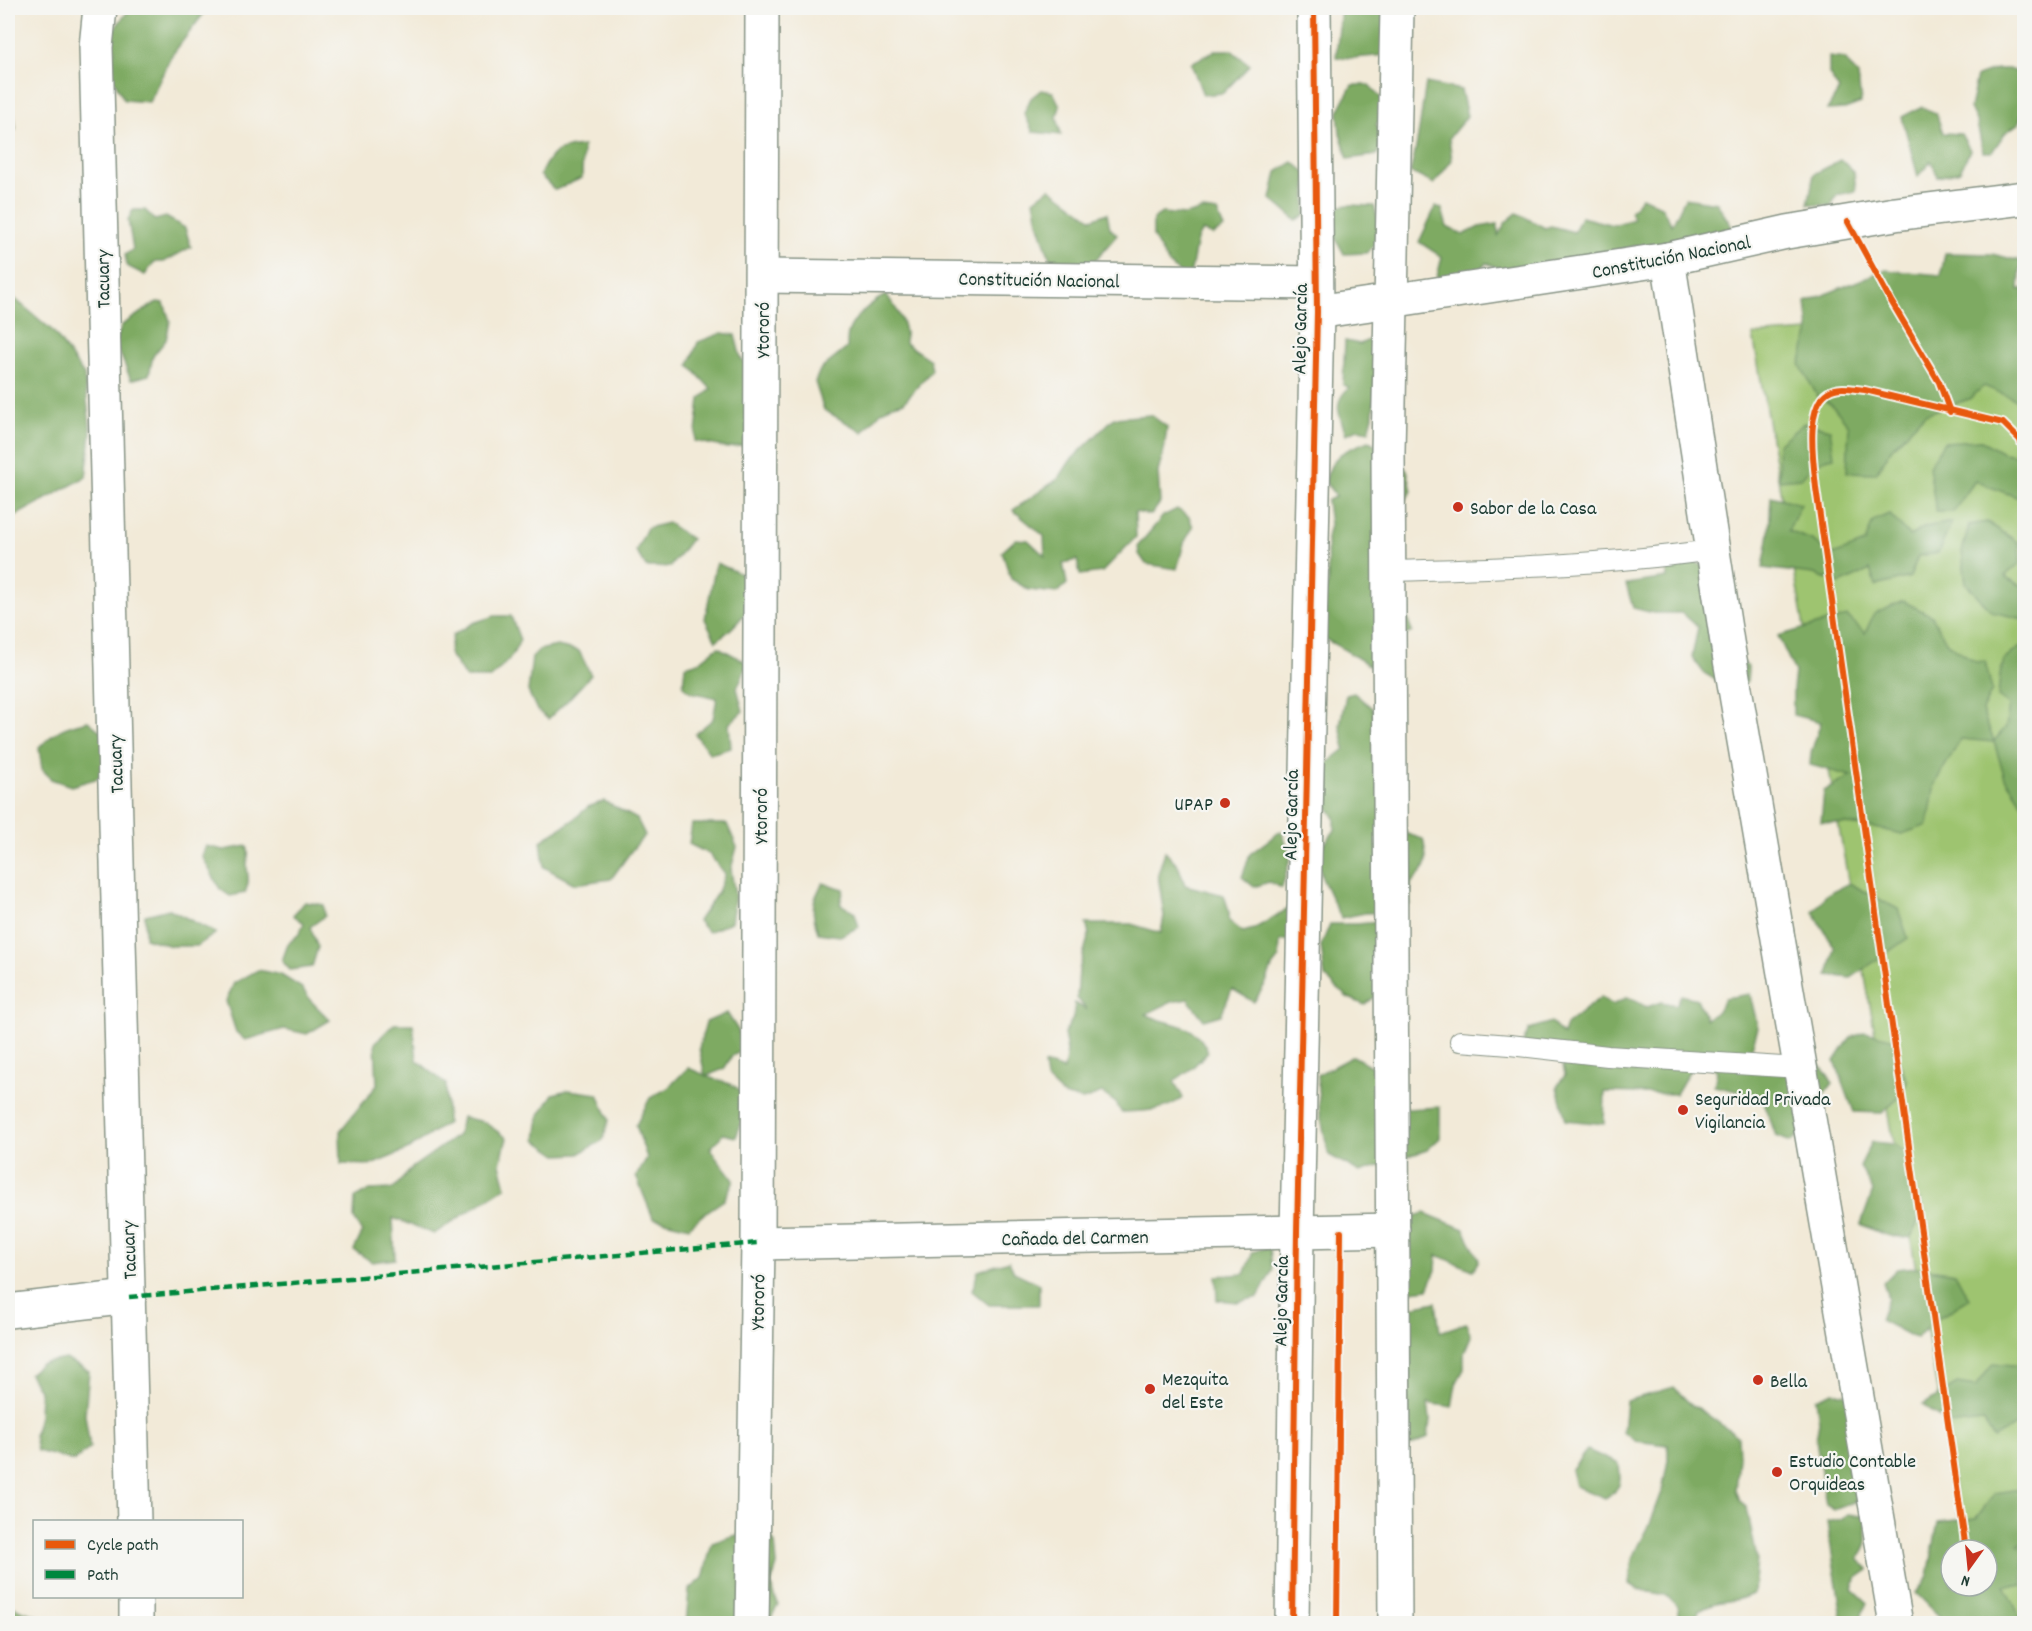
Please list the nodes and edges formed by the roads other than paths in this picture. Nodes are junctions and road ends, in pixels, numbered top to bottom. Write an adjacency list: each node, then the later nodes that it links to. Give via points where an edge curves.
1 (100, 8): 17 (street, Tacuary, via 96,47)
2 (762, 8): 7 (street, Ytororó)
3 (1314, 8): 8 (street, Alejo García)
4 (1397, 8): 9 (street)
5 (2025, 198): 6 (street, Constitución Nacional, via 1787,232)
6 (1668, 259): 9 (street, Constitución Nacional); 10 (street)
7 (762, 276): 8 (street, Constitución Nacional); 16 (street, Ytororó)
8 (1316, 297): 9 (street, Constitución Nacional); 15 (street, Alejo García)
9 (1392, 302): 11 (street)
10 (1713, 550): 11 (lane, via 1644,559); 13 (street)
11 (1389, 571): 14 (street)
12 (1460, 1041): 13 (lane, via 1608,1056)
13 (1800, 1068): 25 (street)
14 (1393, 1230): 15 (street, Cañada del Carmen); 24 (street)
15 (1297, 1232): 16 (street, Cañada del Carmen); 23 (street, Alejo García)
16 (758, 1243): 22 (street, Ytororó)
17 (129, 1297): 18 (street); 19 (street, Tacuary)
18 (8, 1311)
19 (134, 1520)
20 (136, 1598): 21 (street)
21 (136, 1623)
22 (752, 1623)
23 (1292, 1623)
24 (1395, 1623)
25 (1896, 1623)

